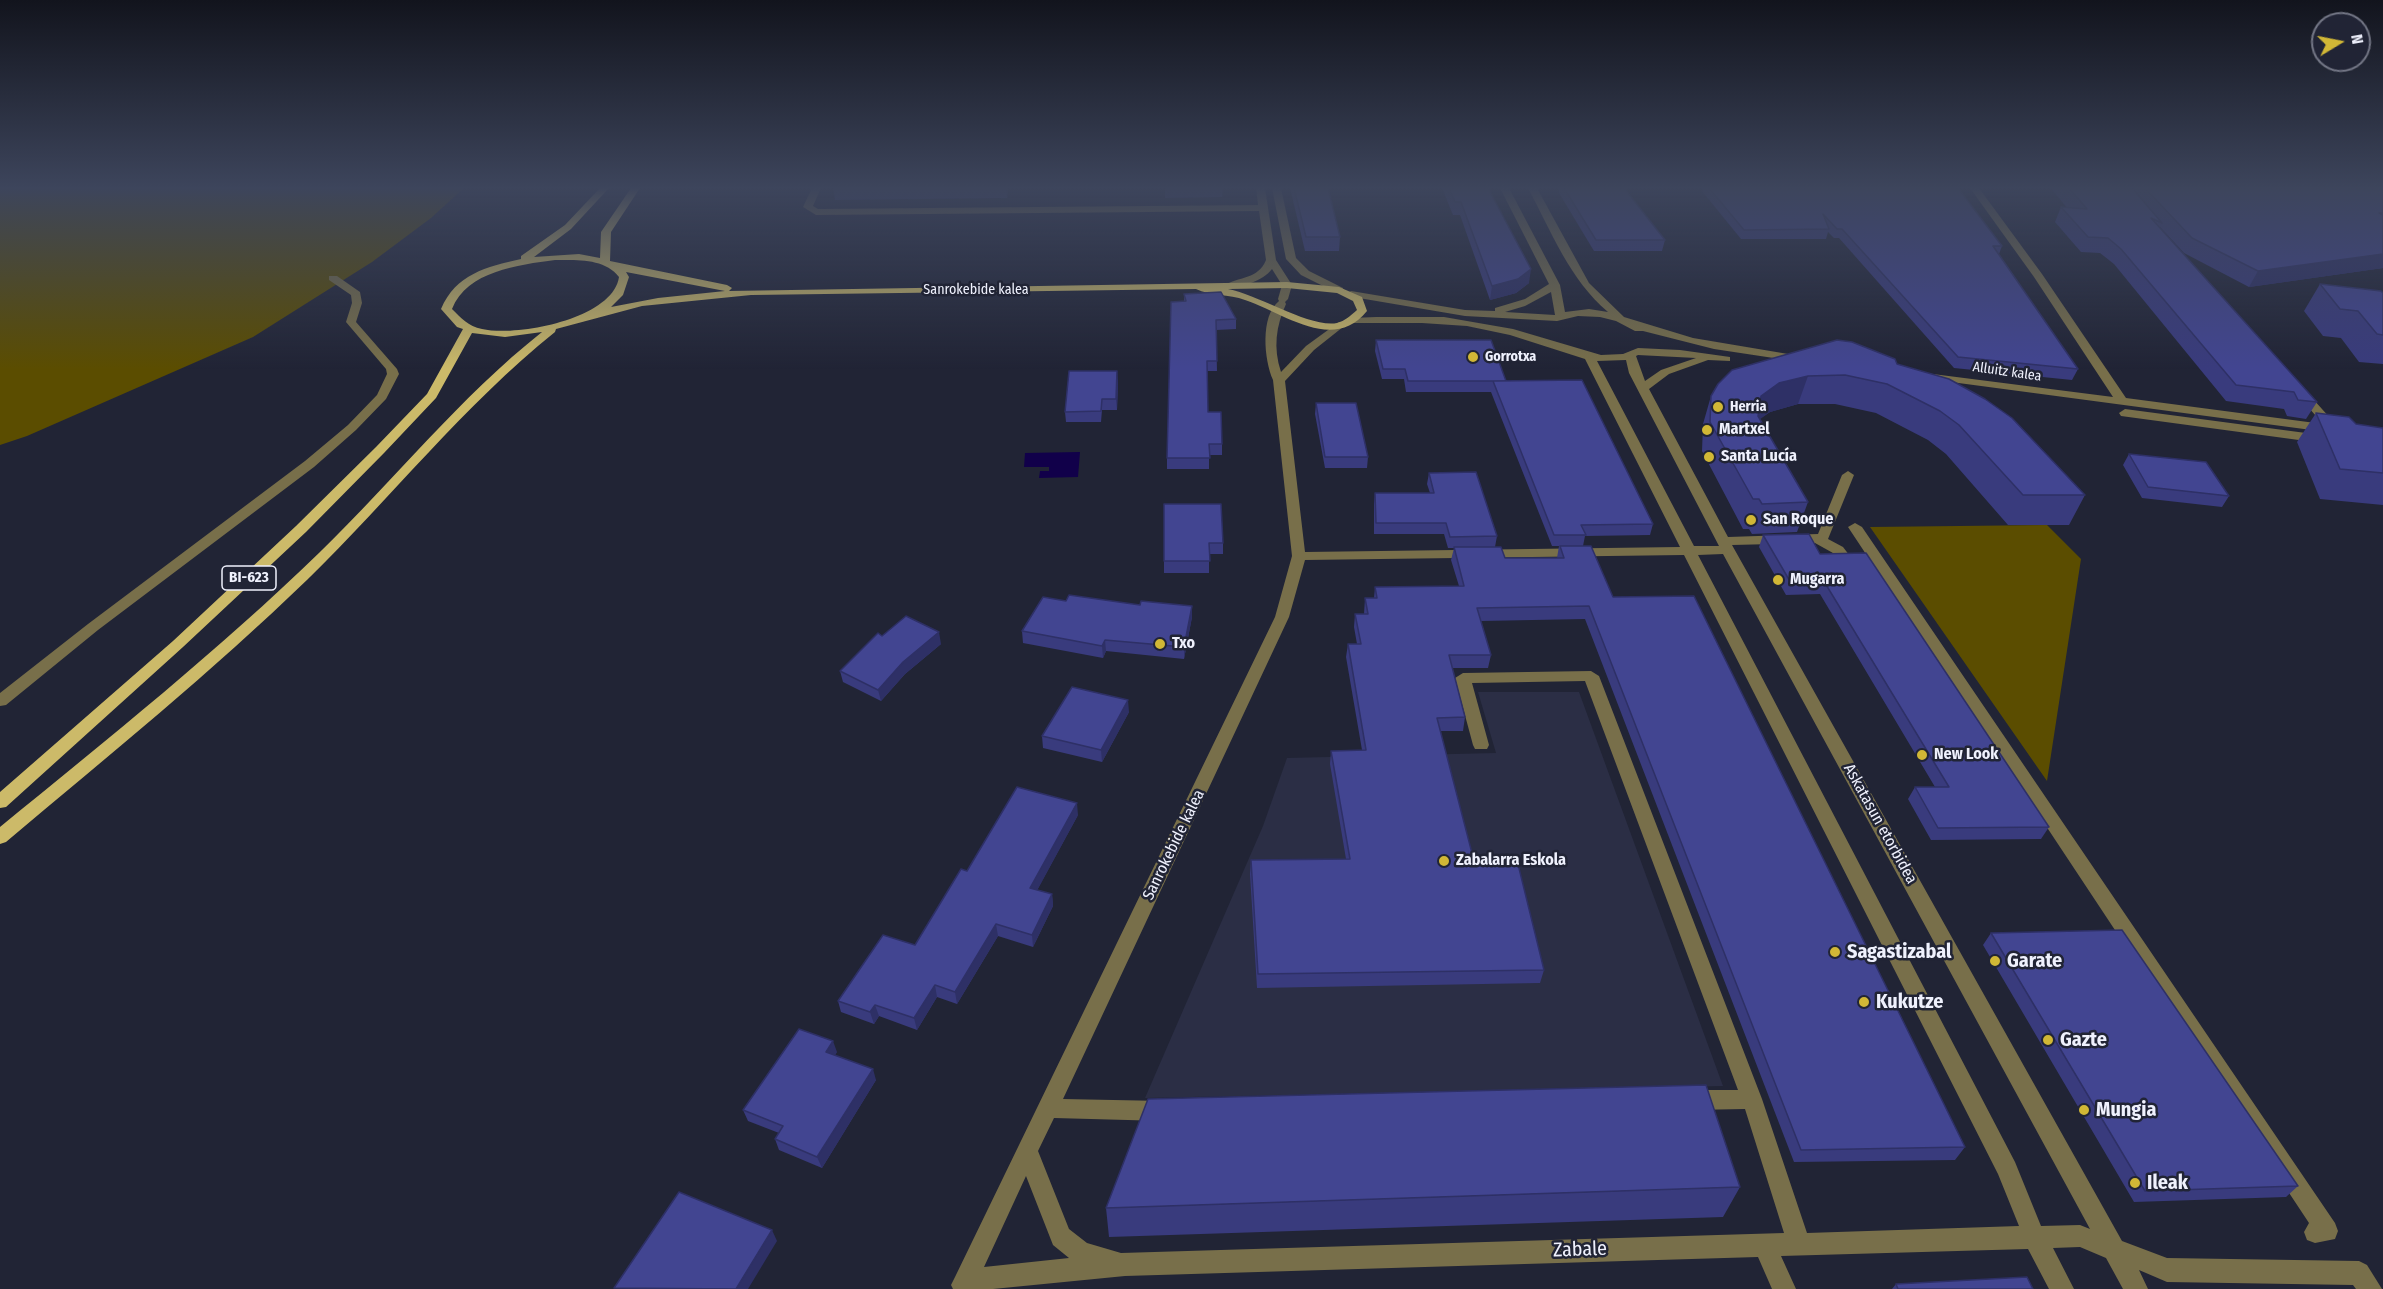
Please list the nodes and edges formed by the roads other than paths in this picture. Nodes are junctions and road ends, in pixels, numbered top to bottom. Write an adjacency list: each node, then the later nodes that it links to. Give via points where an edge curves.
1 (542, 248): 10 (main road)
2 (605, 248): 9 (main road)
3 (1269, 248): 8 (street)
4 (1289, 248): 18 (street, via 1291,259 1305,273)
5 (1536, 248): 14 (street)
6 (1566, 248): 26 (street, via 1594,296)
7 (2018, 248): 36 (street)
8 (1270, 260): 13 (street); 15 (street, via 1258,277)
9 (605, 262): 10 (main road, via 579,257); 11 (main road)
10 (516, 263): 28 (main road, via 488,272 451,297 446,309 453,321)
11 (616, 267): 19 (main road); 23 (main road, BI-623, via 624,277 624,289 613,302)
12 (333, 278): 45 (street, via 356,294 351,322 356,333 392,367 393,376 385,392 350,429 265,501 93,627)
13 (1287, 285): 15 (main road); 17 (main road); 21 (street, Sanrokebide kalea)
14 (1556, 285): 22 (street, via 1518,306); 24 (street)
15 (1229, 286): 16 (main road)
16 (1200, 288): 19 (main road, Sanrokebide kalea); 21 (main road)
17 (1314, 288): 18 (main road); 21 (main road, via 1295,291)
18 (1339, 290): 20 (main road)
19 (751, 292): 23 (main road, via 697,296)
20 (1351, 294): 22 (street); 25 (main road, via 1358,299 1362,311)
21 (1282, 307): 25 (main road, via 1318,326); 33 (street, Sanrokebide kalea, via 1270,339 1272,369)
22 (1465, 313): 24 (street)
23 (592, 314): 27 (main road, BI-623)
24 (1559, 317): 26 (street, via 1599,314); 29 (street, via 1551,323 1550,336)
25 (1347, 322): 29 (street, via 1440,318); 33 (street, via 1310,348)
26 (1628, 322): 30 (street, Askatasun etorbidea, via 1644,336 1645,342); 32 (street, via 1671,337 1814,366)
27 (554, 327): 28 (main road, BI-623, via 503,333); 48 (main road, BI-623, via 509,364 341,539 224,649)
28 (470, 329): 47 (main road, BI-623, via 432,396 372,458 178,644)
29 (1565, 348): 31 (street)
30 (1633, 354): 31 (street); 32 (street); 35 (street, Askatasun etorbidea, via 1635,373)
31 (1589, 356): 42 (street)
32 (1716, 357): 35 (street, via 1665,372)
33 (1279, 380): 43 (street, Sanrokebide kalea)
34 (2292, 381): 37 (street)
35 (1643, 388): 41 (street, Askatasun etorbidea)
36 (2122, 403): 37 (street, Alluitz kalea); 37 (street, Alluitz kalea, via 1910,378)
37 (2339, 433)
38 (1848, 475): 40 (street, via 1824,536)
39 (1855, 527): 54 (street, via 2327,1231)
40 (1817, 539): 41 (street); 44 (street, via 1838,550)
41 (1727, 546): 42 (street); 58 (street, Askatasun etorbidea)
42 (1689, 550): 43 (street); 55 (street, via 2007,1169)
43 (1299, 556): 51 (street, Sanrokebide kalea, via 1282,617 1260,666)
44 (1845, 560)
45 (0, 702)
46 (1481, 745): 49 (street, via 1464,678 1591,676)
47 (0, 802)
48 (0, 837)
49 (1752, 1099): 50 (street); 56 (street)
50 (1669, 1100)
51 (1047, 1108): 52 (street); 53 (street, Sanrokebide kalea)
52 (1181, 1110)
53 (1027, 1149): 59 (street, via 1061,1237 1081,1253); 60 (street, Sanrokebide kalea)
54 (2314, 1232)
55 (2034, 1236): 56 (street, Zabale); 58 (street, Zabale, via 2080,1236); 62 (street)
56 (1799, 1244): 57 (street, Zabale)
57 (1764, 1245): 59 (street, Zabale); 61 (street)
58 (2115, 1251): 63 (street, Askatasun etorbidea); 64 (street, Zabale, via 2167,1270 2359,1273)
59 (1125, 1264): 60 (street)
60 (964, 1284)
61 (1784, 1289)
62 (2061, 1289)
63 (2136, 1289)
64 (2370, 1289)

